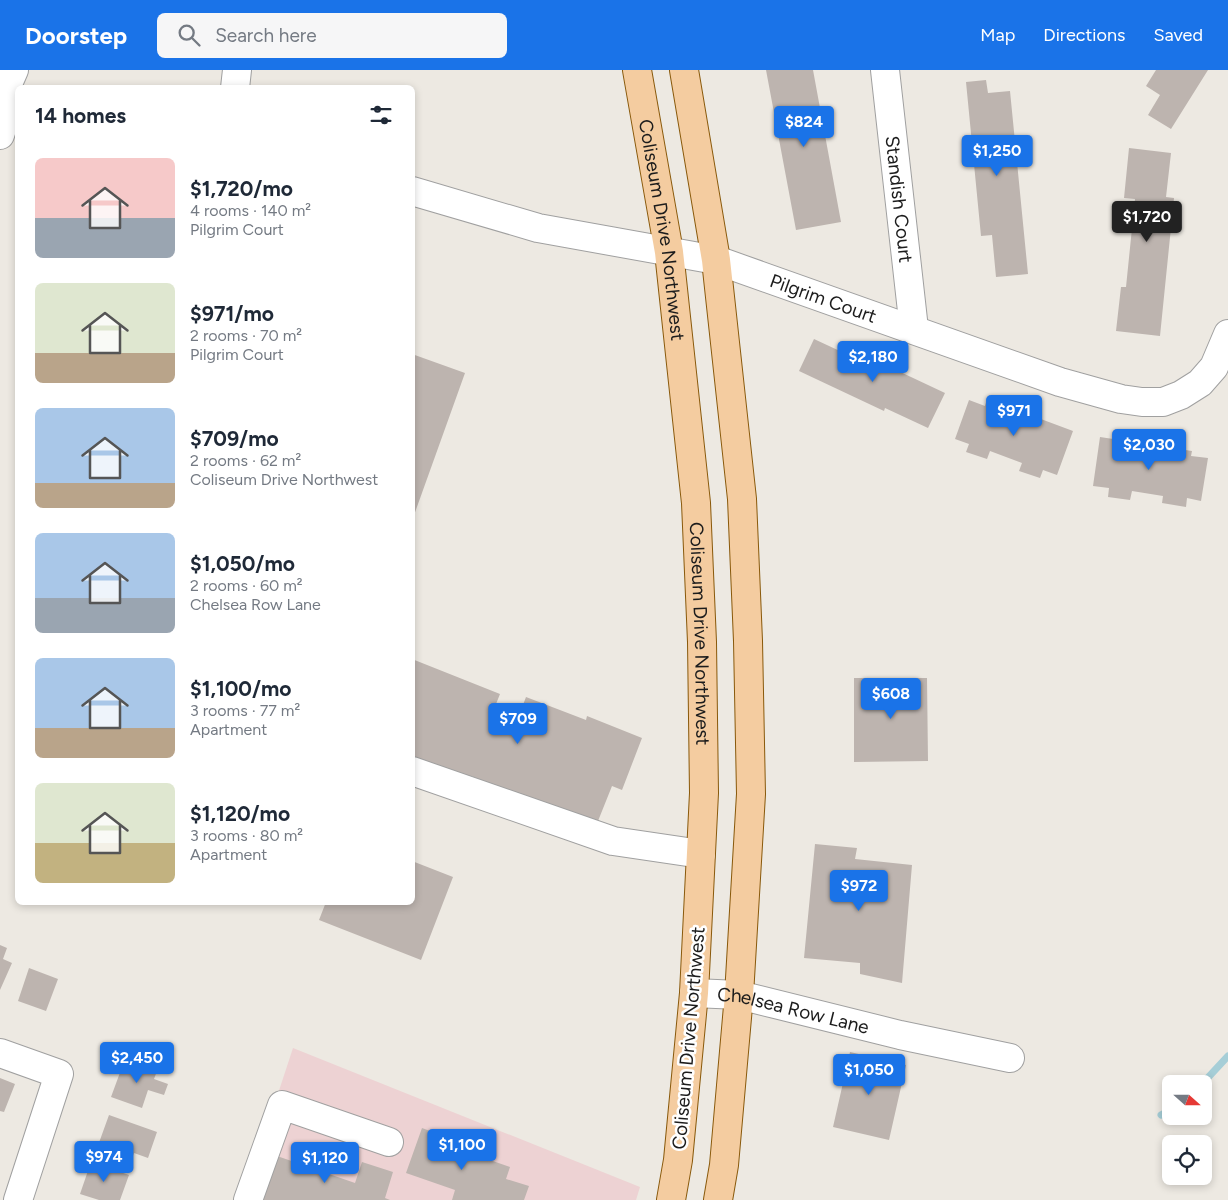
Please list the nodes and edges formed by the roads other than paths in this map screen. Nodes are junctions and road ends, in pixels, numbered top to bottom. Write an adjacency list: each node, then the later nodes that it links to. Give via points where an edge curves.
1 (237, 70): 5 (street)
2 (637, 70): 9 (main road, Coliseum Drive Northwest)
3 (684, 70): 10 (main road)
4 (885, 70): 11 (street, Standish Court)
5 (234, 85)
6 (6, 91): 7 (street, via 8,110)
7 (0, 135)
8 (415, 192): 9 (street, Pilgrim Court, via 538,228)
9 (669, 252): 10 (street, Pilgrim Court); 14 (main road, Coliseum Drive Northwest, via 696,503 703,708)
10 (716, 260): 11 (street, Pilgrim Court); 16 (main road, via 742,500 748,641 750,794)
11 (914, 329): 12 (street, Pilgrim Court, via 1060,382 1142,402 1162,402 1200,383 1214,367)
12 (1228, 334)
13 (415, 772): 14 (street, via 613,841)
14 (701, 854): 15 (main road, Coliseum Drive Northwest)
15 (694, 993): 16 (street, Chelsea Row Lane); 22 (main road, Coliseum Drive Northwest, via 678,1160)
16 (739, 995): 18 (street, Chelsea Row Lane, via 900,1035); 23 (main road)
17 (0, 1053): 20 (street, via 59,1074)
18 (1010, 1058)
19 (389, 1142): 21 (street, via 282,1105)
20 (18, 1200)
21 (248, 1200)
22 (671, 1200)
23 (718, 1200)

